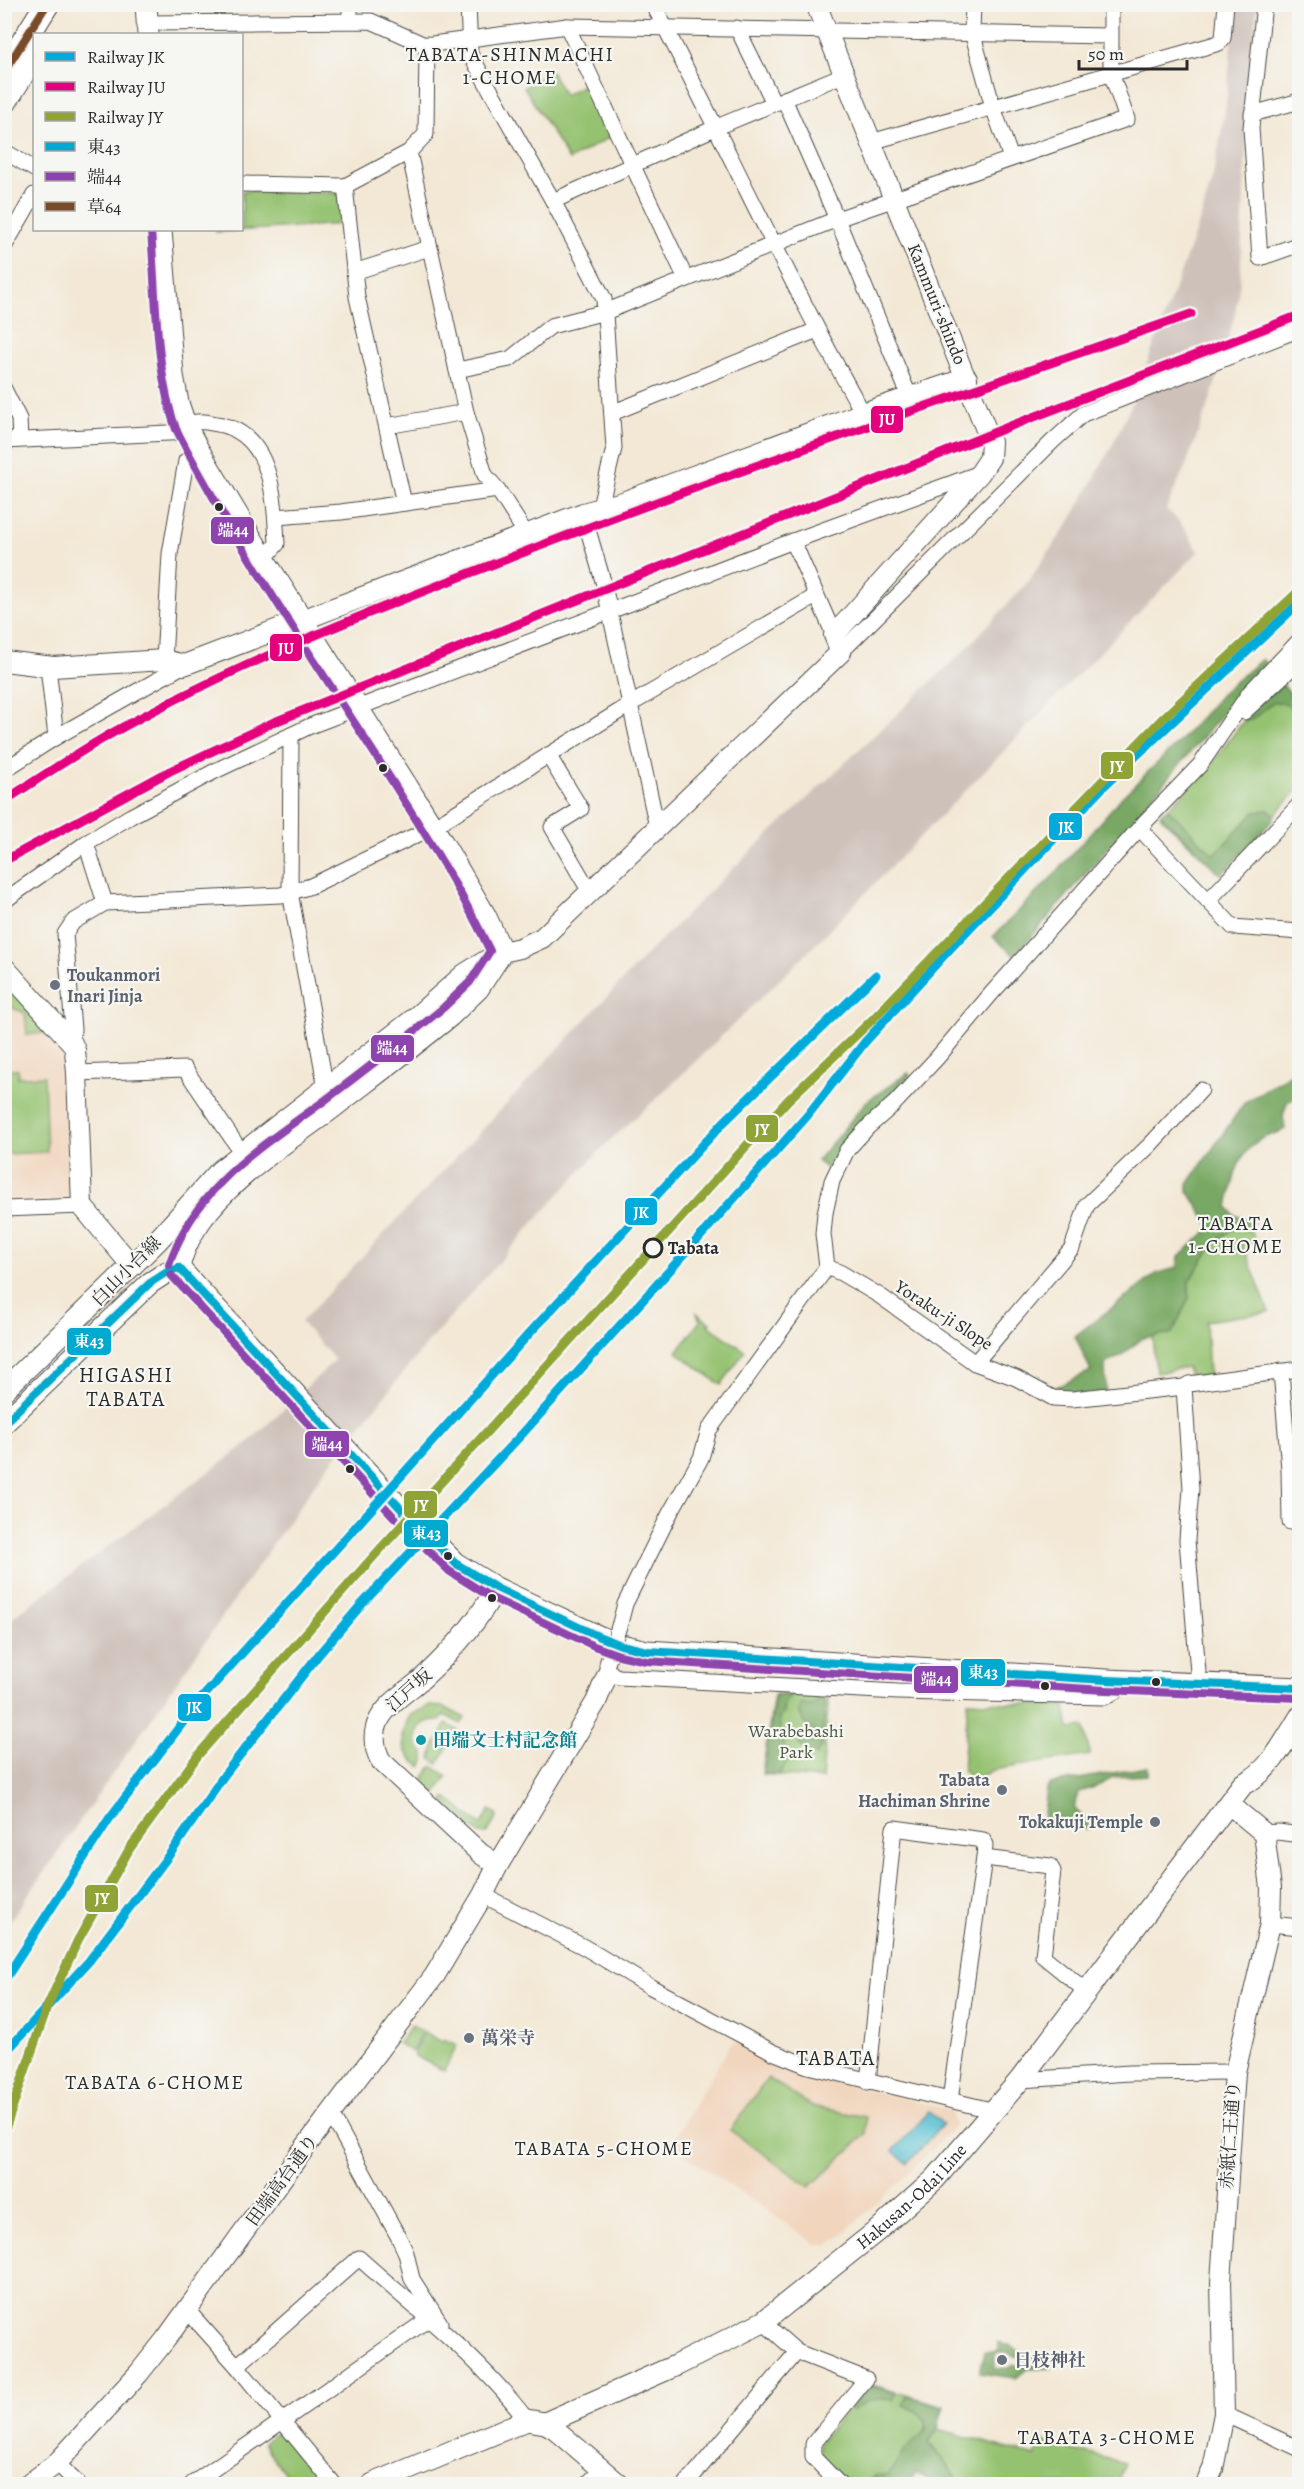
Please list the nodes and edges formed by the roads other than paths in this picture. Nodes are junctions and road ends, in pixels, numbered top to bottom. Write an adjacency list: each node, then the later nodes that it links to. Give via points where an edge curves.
1 (47, 4): 17 (main road)
2 (66, 4): 17 (main road)
3 (350, 4): 12 (street)
4 (468, 4): 20 (street)
5 (653, 4): 14 (street)
6 (816, 4): 16 (street, Kammuri-shindo)
7 (973, 4): 18 (street)
8 (1111, 4): 19 (street)
9 (1226, 4): 25 (street, via 1223,38 1219,43)
10 (1264, 4): 31 (street)
11 (147, 20): 12 (street)
12 (350, 21): 22 (street, via 371,21)
13 (567, 26): 14 (street); 20 (street); 37 (street)
14 (665, 27): 15 (street); 32 (street)
15 (737, 28): 16 (street); 27 (street)
16 (826, 30): 18 (street); 26 (street, Kammuri-shindo)
17 (40, 32)
18 (972, 32): 19 (street); 30 (street)
19 (1110, 36): 25 (street)
20 (469, 39): 22 (street); 43 (street, via 470,54)
21 (33, 40): 24 (main road)
22 (427, 44): 35 (street, via 426,134)
23 (33, 56): 29 (main road)
24 (4, 73)
25 (1111, 73): 30 (street); 36 (street, via 1127,119)
26 (843, 75): 27 (street); 33 (street, Kammuri-shindo)
27 (779, 101): 32 (street); 44 (street)
28 (1299, 101): 31 (street)
29 (4, 103)
30 (993, 107): 33 (street); 36 (street)
31 (1252, 114): 47 (street, via 1260,258)
32 (717, 127): 37 (street); 46 (street)
33 (871, 142): 42 (street, Kammuri-shindo)
34 (4, 151): 38 (street)
35 (409, 152): 40 (street); 49 (street)
36 (1011, 158): 42 (street)
37 (633, 165): 43 (street); 51 (street)
38 (33, 168)
39 (243, 184): 40 (street)
40 (345, 186): 50 (street)
41 (33, 197): 48 (street)
42 (894, 198): 44 (street); 56 (street, Kammuri-shindo)
43 (553, 201): 52 (street, via 604,299)
44 (837, 219): 46 (street); 58 (street)
45 (161, 231): 63 (main road, via 173,375 178,403)
46 (774, 242): 51 (street); 54 (street)
47 (1299, 244)
48 (4, 247)
49 (429, 248): 50 (street); 55 (street)
50 (354, 272): 62 (street)
51 (686, 279): 52 (street)
52 (605, 312): 55 (street, via 551,326 510,359); 60 (street)
53 (1299, 329): 78 (street, via 1083,414)
54 (816, 330): 60 (street); 61 (street)
55 (457, 370): 59 (street)
56 (967, 378): 58 (street); 66 (street, Kammuri-shindo, via 991,442 990,458)
57 (4, 389): 64 (street, via 19,419)
58 (910, 398): 61 (street)
59 (466, 412): 62 (street); 67 (street, via 485,475)
60 (612, 413): 69 (street, via 614,448)
61 (863, 413): 69 (street)
62 (387, 426): 68 (street)
63 (191, 436): 64 (street); 70 (street, via 201,420 229,427 246,437 265,466); 73 (main road); 79 (street, via 170,554)
64 (20, 439): 65 (street)
65 (4, 441)
66 (980, 473): 72 (street); 78 (street, Kammuri-shindo)
67 (498, 490): 68 (street); 71 (street)
68 (404, 503): 70 (street)
69 (591, 510): 71 (street); 75 (street)
70 (276, 517): 73 (street, via 277,544)
71 (526, 534): 76 (street)
72 (793, 541): 74 (street); 75 (street)
73 (264, 559): 76 (main road)
74 (816, 596): 78 (street); 84 (street)
75 (610, 611): 84 (street); 85 (street)
76 (302, 619): 82 (street); 85 (main road)
77 (1299, 640): 86 (street, via 1250,692)
78 (836, 649): 93 (street, Kammuri-shindo)
79 (164, 660): 82 (street); 83 (street)
80 (1299, 660): 86 (street)
81 (4, 661): 83 (street)
82 (184, 665): 88 (street)
83 (48, 667): 88 (street)
84 (631, 704): 89 (street); 93 (street)
85 (357, 706): 87 (street); 92 (main road)
86 (1222, 733): 94 (street, via 1200,765)
87 (291, 735): 95 (street, via 217,770); 96 (street)
88 (56, 737): 90 (street)
89 (548, 755): 92 (street); 97 (street, via 581,809 552,827)
90 (4, 770)
91 (1299, 804): 99 (street)
92 (433, 826): 96 (street, via 311,886); 102 (main road)
93 (657, 827): 97 (street, Kammuri-shindo)
94 (1140, 829): 99 (street); 113 (street, via 937,1058 848,1150 832,1181 825,1213)
95 (86, 843): 98 (street); 100 (street)
96 (290, 892): 100 (street); 106 (street)
97 (590, 892): 102 (street, Kammuri-shindo, via 542,938)
98 (4, 901)
99 (1208, 901): 101 (street, via 1233,927)
100 (105, 903): 104 (street, via 73,922 65,934)
101 (1299, 932)
102 (502, 951): 106 (main road, 白山小台線, via 465,975); 112 (main road, 白山小台線, via 478,989 423,1038 232,1186 194,1230)
103 (4, 967): 104 (street)
104 (72, 1042): 105 (street)
105 (76, 1072): 108 (street, via 185,1069); 109 (street)
106 (326, 1088): 108 (main road, 白山小台線)
107 (1201, 1090): 114 (street, via 1087,1205 1072,1248)
108 (242, 1153): 111 (main road, 白山小台線, via 211,1180)
109 (82, 1206): 110 (street); 111 (street)
110 (4, 1209)
111 (132, 1266): 117 (main road, 白山小台線)
112 (179, 1268): 119 (main road, via 150,1283); 121 (main road, via 432,1541 456,1563)
113 (827, 1268): 114 (street, Yoraku-ji Slope, via 880,1296); 122 (street, bridge, via 709,1430 701,1458 625,1604)
114 (975, 1363): 118 (street, Yoraku-ji Slope, via 1062,1399)
115 (1299, 1369): 116 (street, Yoraku-ji Slope)
116 (1281, 1371): 118 (street, Yoraku-ji Slope); 120 (street)
117 (7, 1383)
118 (1184, 1387): 124 (street, via 1191,1489 1187,1540)
119 (4, 1423)
120 (1290, 1522)
121 (496, 1588): 123 (main road, via 598,1636 647,1651); 131 (street, 江戸坂, via 463,1638 383,1713 375,1733 381,1761 481,1854)
122 (607, 1669): 123 (street, via 619,1677 1090,1698 1110,1695); 131 (street, 田端高台通り, via 596,1702)
123 (1126, 1681): 124 (main road)
124 (1199, 1684): 125 (main road)
125 (1299, 1688)
126 (1299, 1717): 127 (main road, Hakusan-Odai Line, via 1255,1779 1243,1784)
127 (1229, 1804): 128 (street); 135 (main road, Hakusan-Odai Line)
128 (1264, 1833): 129 (street); 133 (street, 赤紙仁王通り, via 1271,1888)
129 (1299, 1835)
130 (984, 1858): 135 (street, via 1050,1866 1053,1871 1043,1956); 138 (street, via 986,1845 982,1840 894,1828); 139 (street)
131 (498, 1865): 132 (street, 田端高台通り)
132 (483, 1895): 138 (street, via 773,2052); 141 (street, 田端高台通り, via 435,1975)
133 (1270, 1924): 134 (street); 136 (street, 赤紙仁王通り)
134 (1299, 1927)
135 (1086, 1991): 137 (main road, Hakusan-Odai Line)
136 (1235, 2072): 137 (street); 147 (street, 赤紙仁王通り, via 1221,2282)
137 (1020, 2080): 140 (main road, Hakusan-Odai Line)
138 (868, 2082): 139 (street)
139 (950, 2100): 140 (street)
140 (995, 2111): 144 (main road, Hakusan-Odai Line, via 935,2179)
141 (329, 2116): 142 (street, 田端高台通り); 143 (street, via 399,2238 412,2279)
142 (187, 2310): 146 (street); 151 (street, 田端高台通り, via 139,2373)
143 (431, 2318): 146 (street, via 360,2258); 148 (street); 149 (street)
144 (763, 2322): 145 (street); 149 (main road, Hakusan-Odai Line, via 677,2365)
145 (797, 2352): 160 (street); 161 (street, via 866,2379 813,2444 813,2457)
146 (237, 2366): 148 (street)
147 (1224, 2414): 150 (street); 162 (street, 赤紙仁王通り, via 1213,2469)
148 (282, 2421): 155 (street); 156 (street)
149 (536, 2421): 152 (street, via 555,2429); 157 (main road, Hakusan-Odai Line)
150 (1299, 2449)
151 (57, 2463): 153 (street, 田端高台通り); 154 (street)
152 (602, 2471): 158 (street); 159 (street)
153 (35, 2480)
154 (78, 2484)
155 (192, 2484)
156 (334, 2484)
157 (372, 2484)
158 (587, 2484)
159 (619, 2484)
160 (686, 2484)
161 (839, 2484)
162 (1206, 2484)

